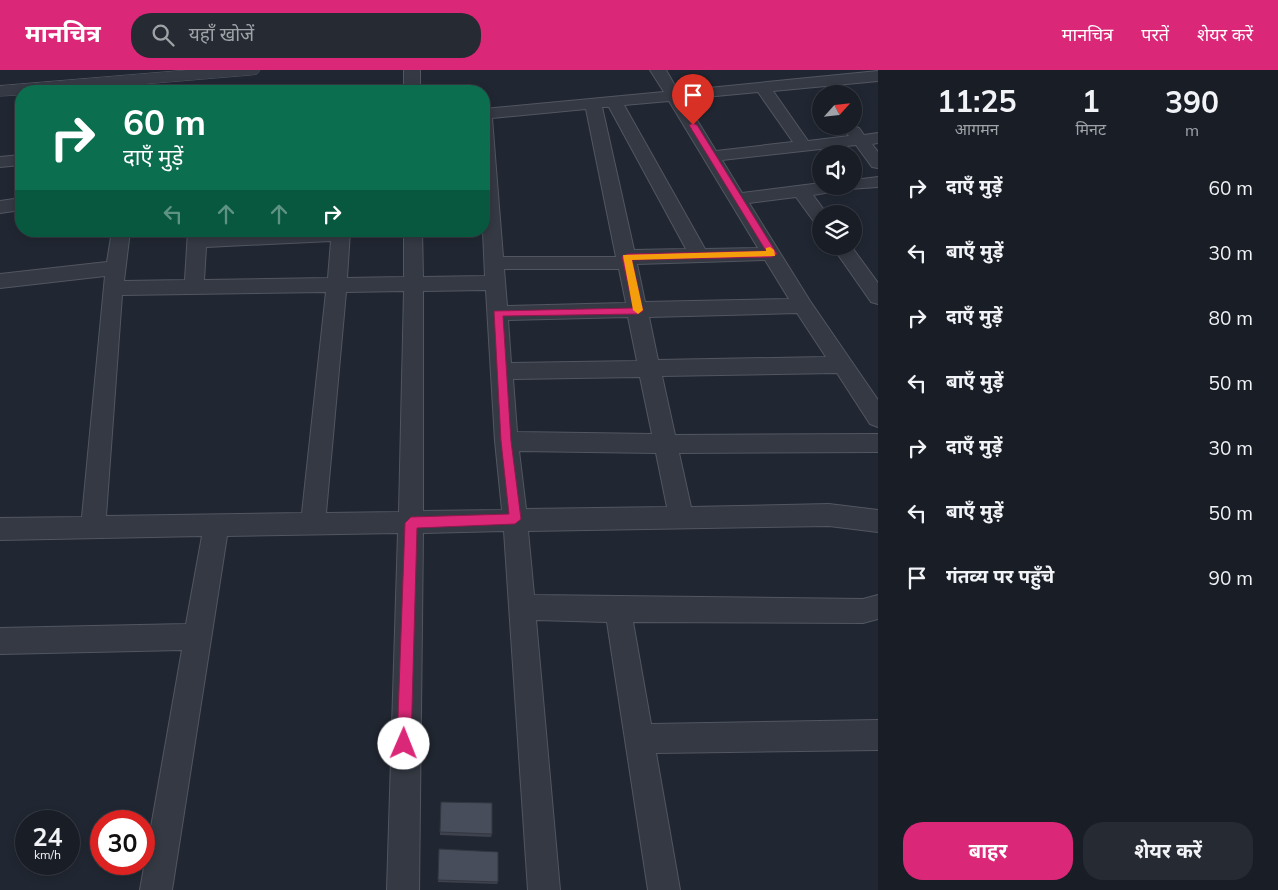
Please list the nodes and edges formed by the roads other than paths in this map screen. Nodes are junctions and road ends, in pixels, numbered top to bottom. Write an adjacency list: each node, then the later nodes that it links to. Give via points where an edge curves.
1 (251, 70): 6 (street)
2 (412, 70): 8 (street)
3 (658, 70): 14 (street)
4 (875, 80): 9 (street)
5 (0, 81): 6 (street)
6 (131, 81): 7 (street)
7 (83, 85)
8 (412, 85)
9 (839, 85)
10 (762, 87): 11 (street); 14 (street); 21 (street)
11 (812, 88)
12 (15, 91): 13 (street)
13 (0, 92)
14 (674, 95): 15 (street); 22 (street)
15 (614, 101): 16 (street); 41 (street)
16 (593, 103): 17 (street); 42 (street)
17 (490, 113)
18 (856, 135): 20 (street)
19 (878, 138): 20 (street)
20 (860, 140): 21 (street); 25 (street)
21 (804, 146): 22 (street)
22 (712, 156): 30 (street)
23 (15, 161): 24 (street)
24 (0, 162)
25 (878, 163)
26 (878, 182): 27 (street)
27 (862, 184)
28 (812, 190): 29 (street)
29 (801, 191): 30 (street); 34 (street)
30 (739, 199): 39 (street)
31 (490, 201): 43 (street)
32 (15, 205): 33 (street)
33 (0, 206)
34 (812, 206)
35 (119, 237): 44 (street)
36 (196, 237): 48 (street)
37 (340, 237): 47 (street)
38 (413, 237): 46 (street)
39 (772, 254): 41 (street); 50 (street)
40 (848, 255): 49 (street)
41 (699, 256): 42 (street)
42 (627, 260): 43 (street); 51 (street)
43 (495, 273): 46 (street); 52 (street)
44 (114, 278): 45 (street); 48 (street); 66 (street)
45 (0, 281)
46 (414, 283): 47 (street); 63 (street)
47 (337, 285): 48 (street); 64 (street)
48 (194, 287)
49 (878, 297)
50 (803, 306): 51 (street); 53 (street)
51 (638, 311): 52 (street); 54 (street)
52 (498, 313): 55 (street)
53 (843, 365): 54 (street); 56 (street)
54 (651, 369): 55 (street); 59 (street)
55 (501, 371): 57 (street)
56 (878, 418)
57 (506, 441): 59 (street); 61 (street)
58 (878, 442): 59 (street)
59 (667, 444): 60 (street)
60 (681, 517): 61 (street); 62 (street, via 828,515)
61 (515, 519): 63 (street); 68 (street)
62 (878, 521)
63 (411, 523): 64 (street); 76 (street)
64 (313, 524): 65 (street)
65 (216, 526): 66 (street); 71 (street)
66 (93, 528): 67 (street)
67 (0, 529)
68 (521, 607): 70 (street); 77 (street)
69 (878, 608): 70 (street, via 834,612)
70 (618, 610): 74 (street)
71 (197, 637): 72 (street); 75 (street)
72 (0, 642)
73 (878, 735): 74 (street)
74 (640, 739): 78 (street)
75 (156, 890)
76 (402, 890)
77 (544, 890)
78 (664, 890)

